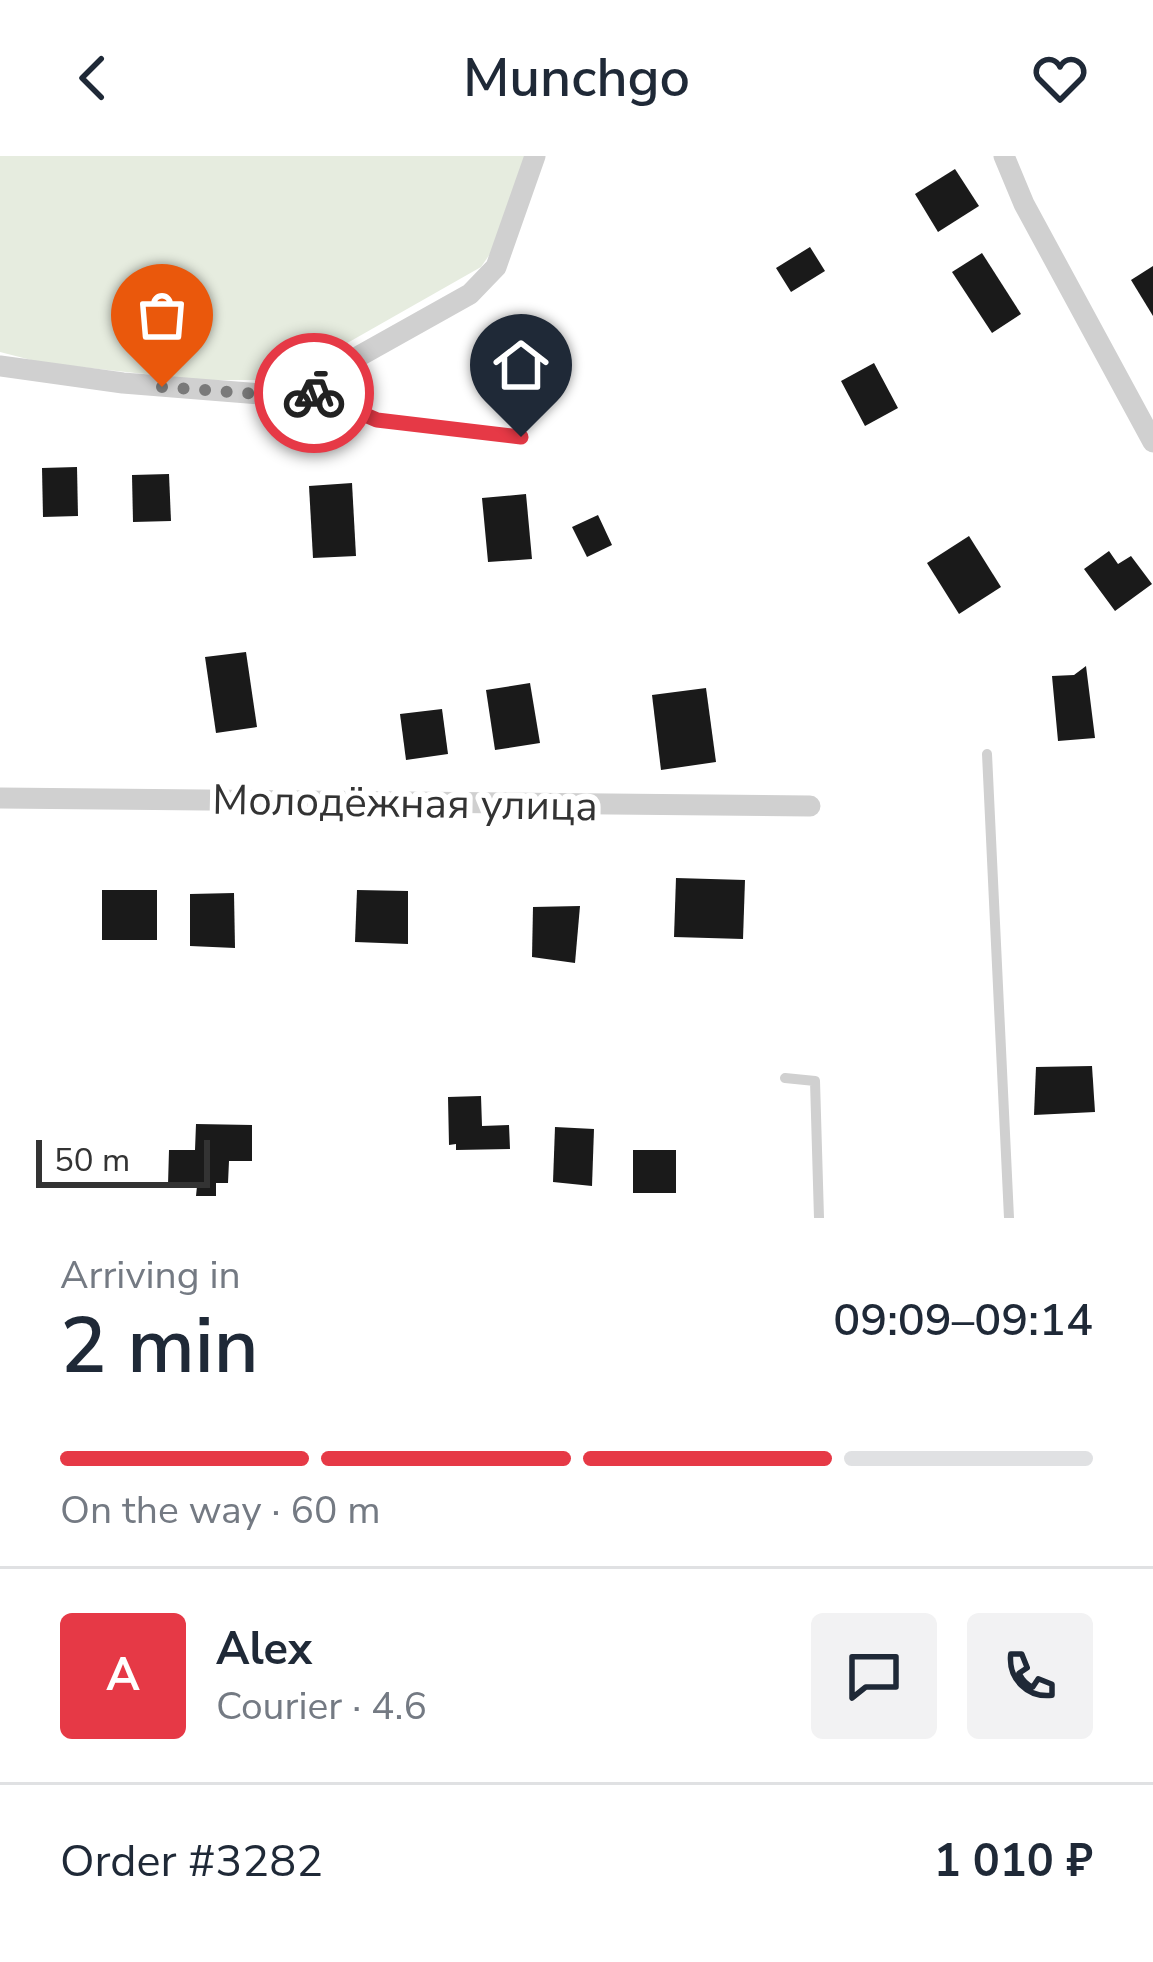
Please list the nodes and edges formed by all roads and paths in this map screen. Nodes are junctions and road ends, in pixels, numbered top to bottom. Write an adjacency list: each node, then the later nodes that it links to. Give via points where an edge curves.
1 (535, 156): 4 (street, via 496,267 470,294)
2 (1004, 156): 6 (street)
3 (0, 365): 4 (street, via 273,395)
4 (301, 385): 5 (lane, via 377,420)
5 (521, 437)
6 (1153, 442)
7 (987, 754): 12 (lane)
8 (0, 798): 9 (street, Молодёжная улица)
9 (810, 806)
10 (785, 1078): 11 (lane, via 815,1081)
11 (819, 1218)
12 (1009, 1218)

